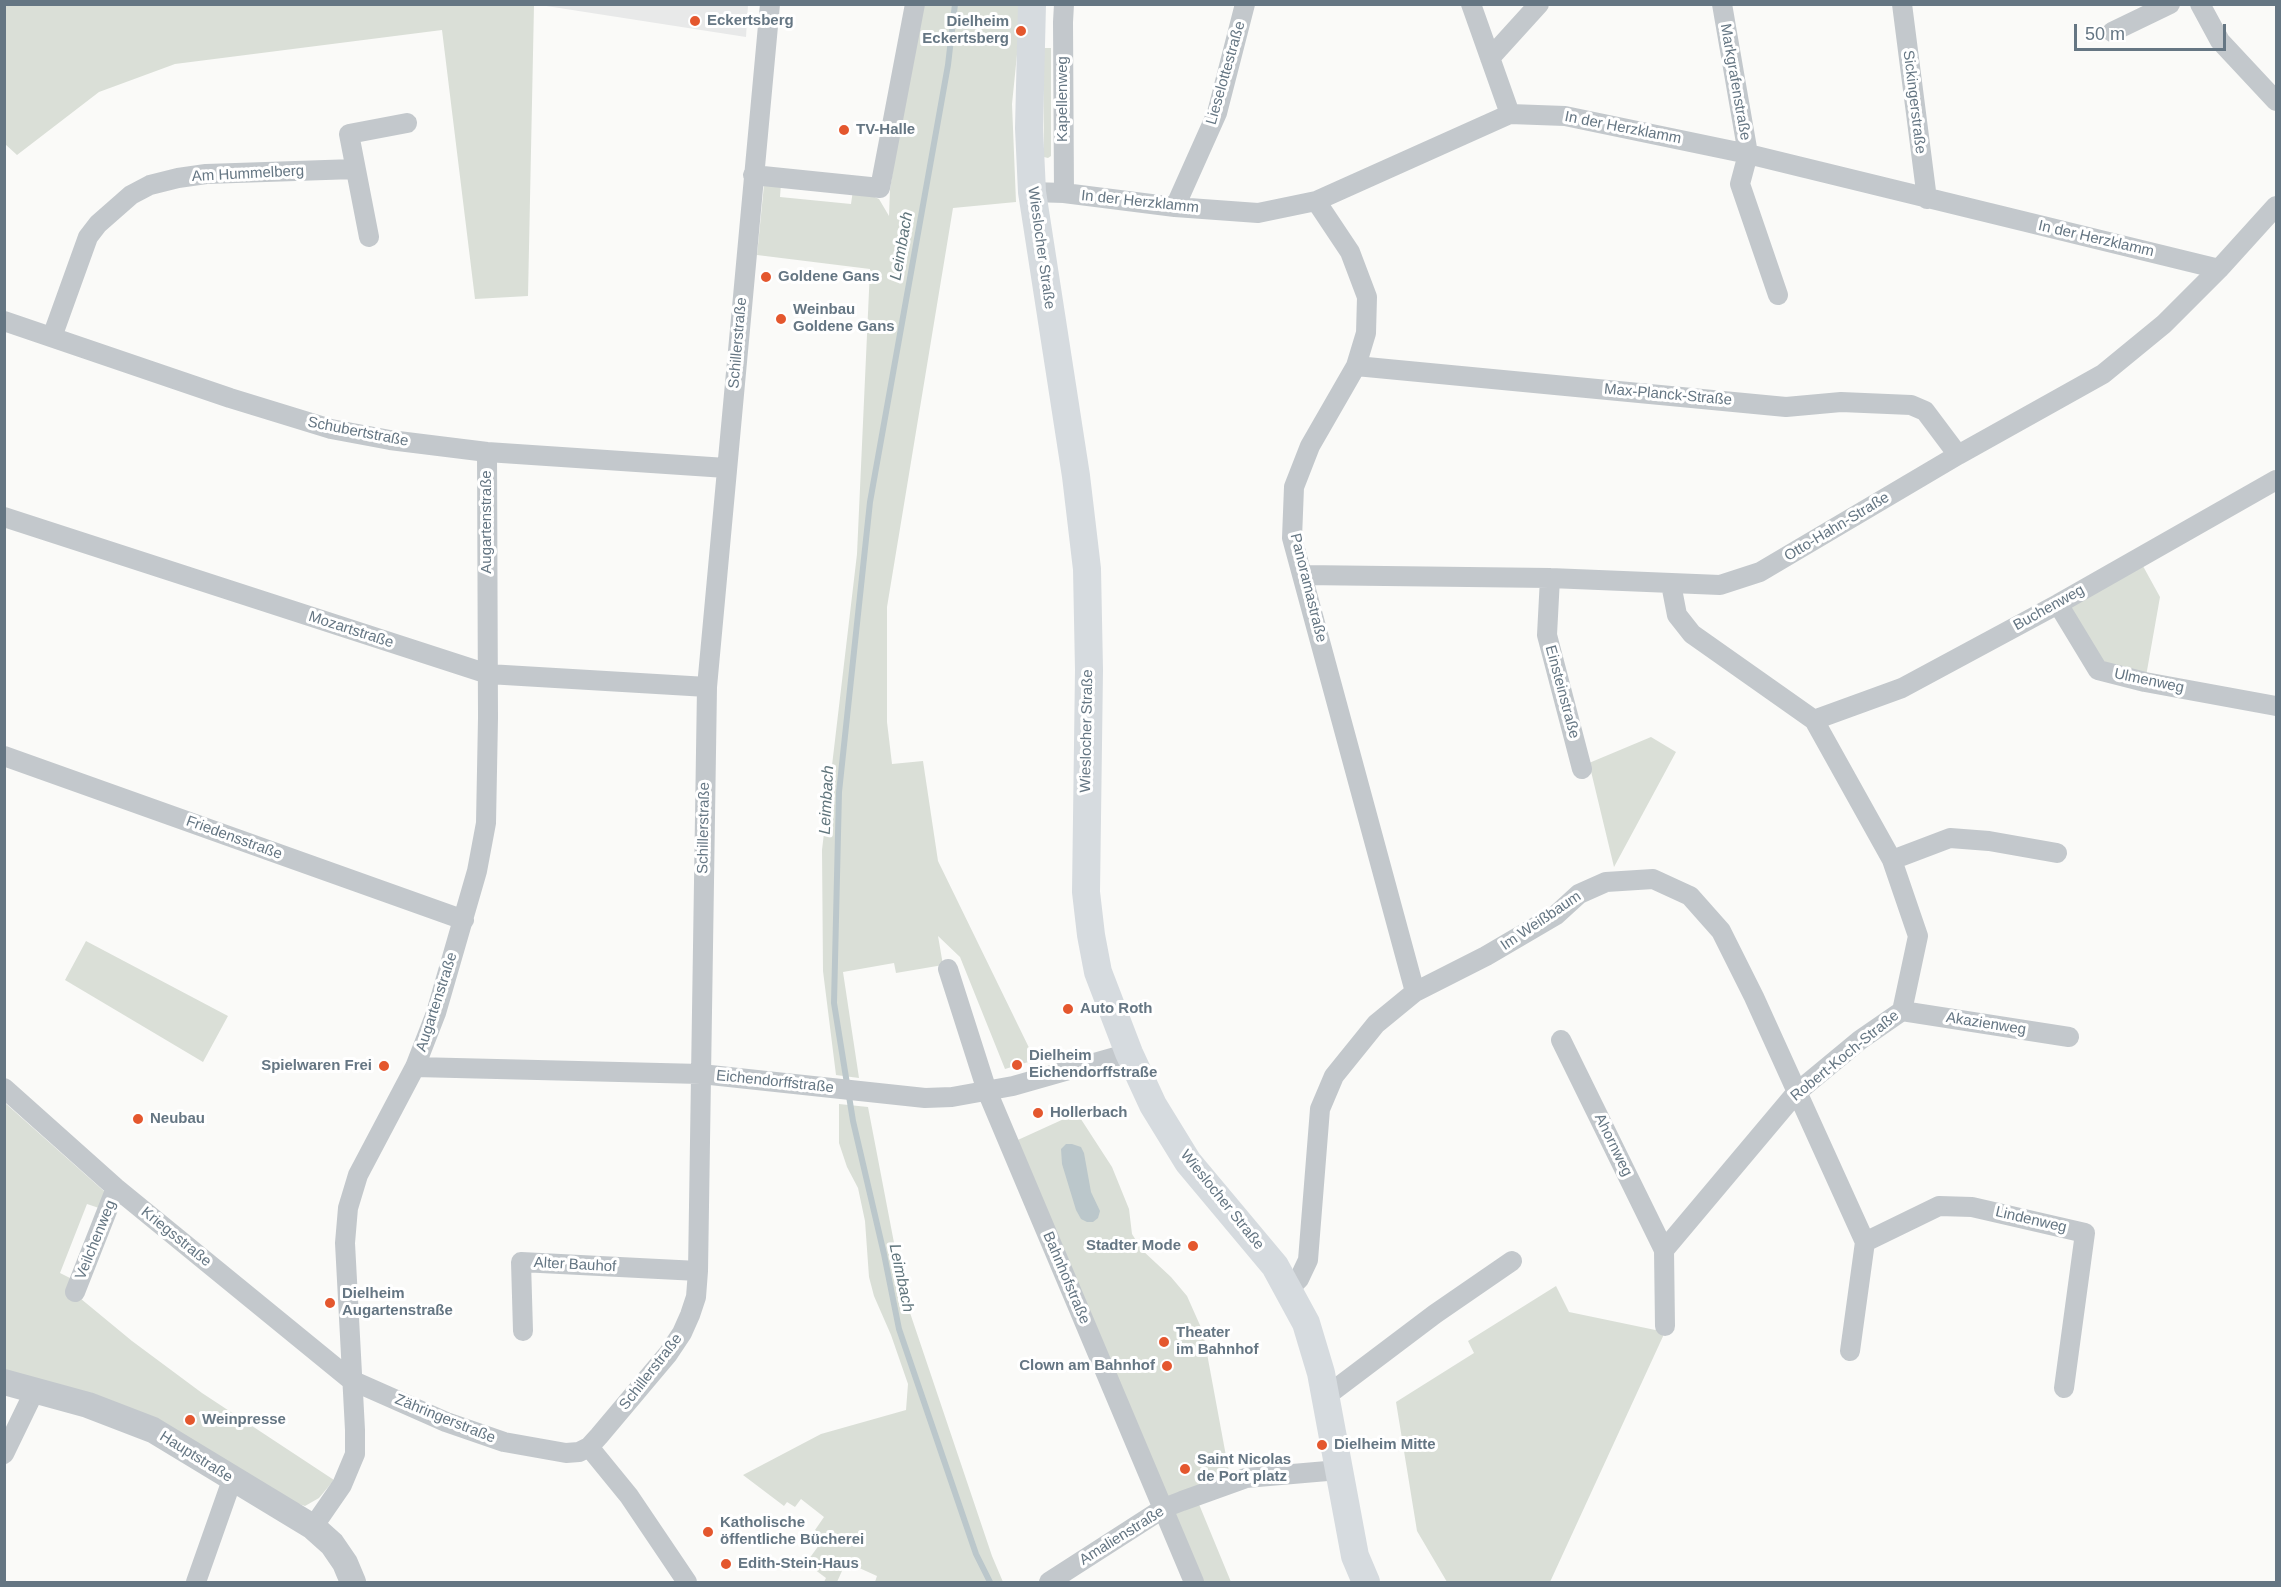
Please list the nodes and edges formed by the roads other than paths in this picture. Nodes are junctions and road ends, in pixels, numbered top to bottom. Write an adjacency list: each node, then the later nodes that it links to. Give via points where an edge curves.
1 (770, 4): 19 (street, Schillerstraße)
2 (915, 4): 19 (street, via 880,188)
3 (1032, 4): 20 (main road, Wieslocher Straße)
4 (1064, 4): 21 (street, Kapellenweg)
5 (1245, 4): 25 (street, Lieselottestraße, via 1217,113)
6 (1471, 4): 13 (street)
7 (1539, 4): 13 (street)
8 (1722, 4): 17 (street, Markgrafenstraße)
9 (1902, 4): 22 (street, Sickingerstraße)
10 (2170, 4): 12 (street)
11 (2200, 4): 14 (street, via 2220,41)
12 (2112, 32)
13 (1490, 58): 15 (street)
14 (2277, 101)
15 (1510, 114): 17 (street, In der Herzklamm, via 1565,116); 23 (street, In der Herzklamm)
16 (407, 123): 18 (street, via 349,135)
17 (1749, 154): 22 (street, In der Herzklamm); 28 (street, Markgrafenstraße, via 1740,184)
18 (355, 169): 26 (street); 30 (street, Am Hummelberg, via 206,174 150,185 131,195 88,237)
19 (753, 175): 34 (street, Schillerstraße)
20 (1032, 192): 21 (street, In der Herzklamm); 55 (main road, Wieslocher Straße, via 1087,569 1085,804 1090,935 1098,972)
21 (1064, 193): 25 (street, In der Herzklamm)
22 (1926, 199): 27 (street, In der Herzklamm)
23 (1316, 201): 25 (street, In der Herzklamm, via 1258,213); 31 (street, Panoramastraße, via 1350,252 1367,297 1366,333)
24 (2277, 206): 27 (street, Otto-Hahn-Straße)
25 (1175, 207)
26 (369, 237)
27 (2219, 269): 33 (street, Otto-Hahn-Straße, via 2164,324 2103,374)
28 (1778, 296)
29 (4, 321): 30 (street, Schubertstraße)
30 (52, 337): 32 (street, Schubertstraße, via 331,429)
31 (1356, 366): 33 (street, Max-Planck-Straße, via 1786,406 1841,402 1911,405 1925,411); 37 (street, Panoramastraße, via 1310,446 1294,487 1292,538)
32 (487, 452): 34 (street, Schubertstraße); 41 (street, Augartenstraße)
33 (1958, 455): 39 (street, Otto-Hahn-Straße, via 1760,572 1720,585)
34 (726, 468): 42 (street, Schillerstraße)
35 (2277, 480): 40 (street, Buchenweg)
36 (4, 517): 41 (street, Mozartstraße)
37 (1303, 575): 38 (street, Otto-Hahn-Straße); 51 (street, Panoramastraße)
38 (1550, 578): 39 (street, Otto-Hahn-Straße); 46 (street, Einsteinstraße, via 1547,635)
39 (1671, 584): 44 (street, Robert-Koch-Straße, via 1677,615 1692,634)
40 (2058, 604): 43 (street, Ulmenweg, via 2098,670); 44 (street, Buchenweg, via 1902,688)
41 (488, 674): 42 (street, Mozartstraße); 49 (street, Augartenstraße, via 486,823)
42 (707, 687): 57 (street, Schillerstraße)
43 (2277, 706)
44 (1814, 720): 48 (street, Robert-Koch-Straße)
45 (4, 756): 49 (street, Friedensstraße)
46 (1582, 769)
47 (2057, 853): 48 (street, via 1950,838)
48 (1892, 860): 52 (street, Robert-Koch-Straße, via 1918,936)
49 (464, 920): 56 (street, Augartenstraße)
50 (948, 969): 59 (street, Bahnhofstraße)
51 (1415, 992): 60 (street, Im Weißbaum, via 1536,927 1579,894 1606,882 1653,879 1690,896 1721,931); 66 (street, Im Weißbaum, via 1376,1024 1334,1076 1320,1109 1308,1260)
52 (1902, 1011): 53 (street, Akazienweg); 60 (street, Robert-Koch-Straße)
53 (2069, 1037)
54 (1561, 1040): 63 (street, Ahornweg)
55 (1129, 1053): 59 (street, Eichendorffstraße); 66 (main road, Wieslocher Straße, via 1153,1105 1188,1162 1275,1266)
56 (415, 1067): 57 (street, Eichendorffstraße); 71 (street, Augartenstraße, via 358,1175 348,1208 345,1243)
57 (701, 1074): 59 (street, Eichendorffstraße, via 925,1098); 65 (street, Schillerstraße)
58 (4, 1088): 61 (street, Kriegsstraße)
59 (987, 1091): 80 (street, Bahnhofstraße)
60 (1796, 1093): 62 (street, Im Weißbaum); 63 (street, Robert-Koch-Straße)
61 (116, 1188): 67 (street, Veilchenweg); 71 (street, Kriegsstraße)
62 (1865, 1242): 70 (street); 73 (street, Lindenweg, via 1939,1206 1972,1207 2085,1233)
63 (1664, 1250): 68 (street)
64 (1512, 1261): 75 (street)
65 (698, 1271): 69 (street, Alter Bauhof, via 521,1262); 76 (street, Schillerstraße, via 696,1297 682,1333)
66 (1289, 1289): 75 (main road, Wieslocher Straße, via 1306,1323)
67 (75, 1292)
68 (1665, 1326)
69 (523, 1331)
70 (1850, 1351)
71 (351, 1380): 76 (street, Zähringerstraße, via 493,1439 566,1453); 81 (street, Augartenstraße, via 354,1454 342,1485)
72 (4, 1382): 74 (street, Hauptstraße)
73 (2064, 1388)
74 (35, 1390): 77 (street); 79 (street, Hauptstraße, via 153,1430)
75 (1325, 1397): 78 (main road, Wieslocher Straße)
76 (589, 1447): 84 (street, via 629,1496)
77 (4, 1454)
78 (1339, 1470): 80 (street, Amalienstraße, via 1246,1478); 87 (main road, Wieslocher Straße, via 1355,1557)
79 (232, 1480): 81 (street, Hauptstraße); 82 (street)
80 (1164, 1508): 85 (street, Amalienstraße); 86 (street, Bahnhofstraße)
81 (313, 1527): 83 (street, Hauptstraße, via 332,1544)
82 (196, 1582)
83 (353, 1582)
84 (687, 1582)
85 (1049, 1582)
86 (1194, 1582)
87 (1366, 1582)

